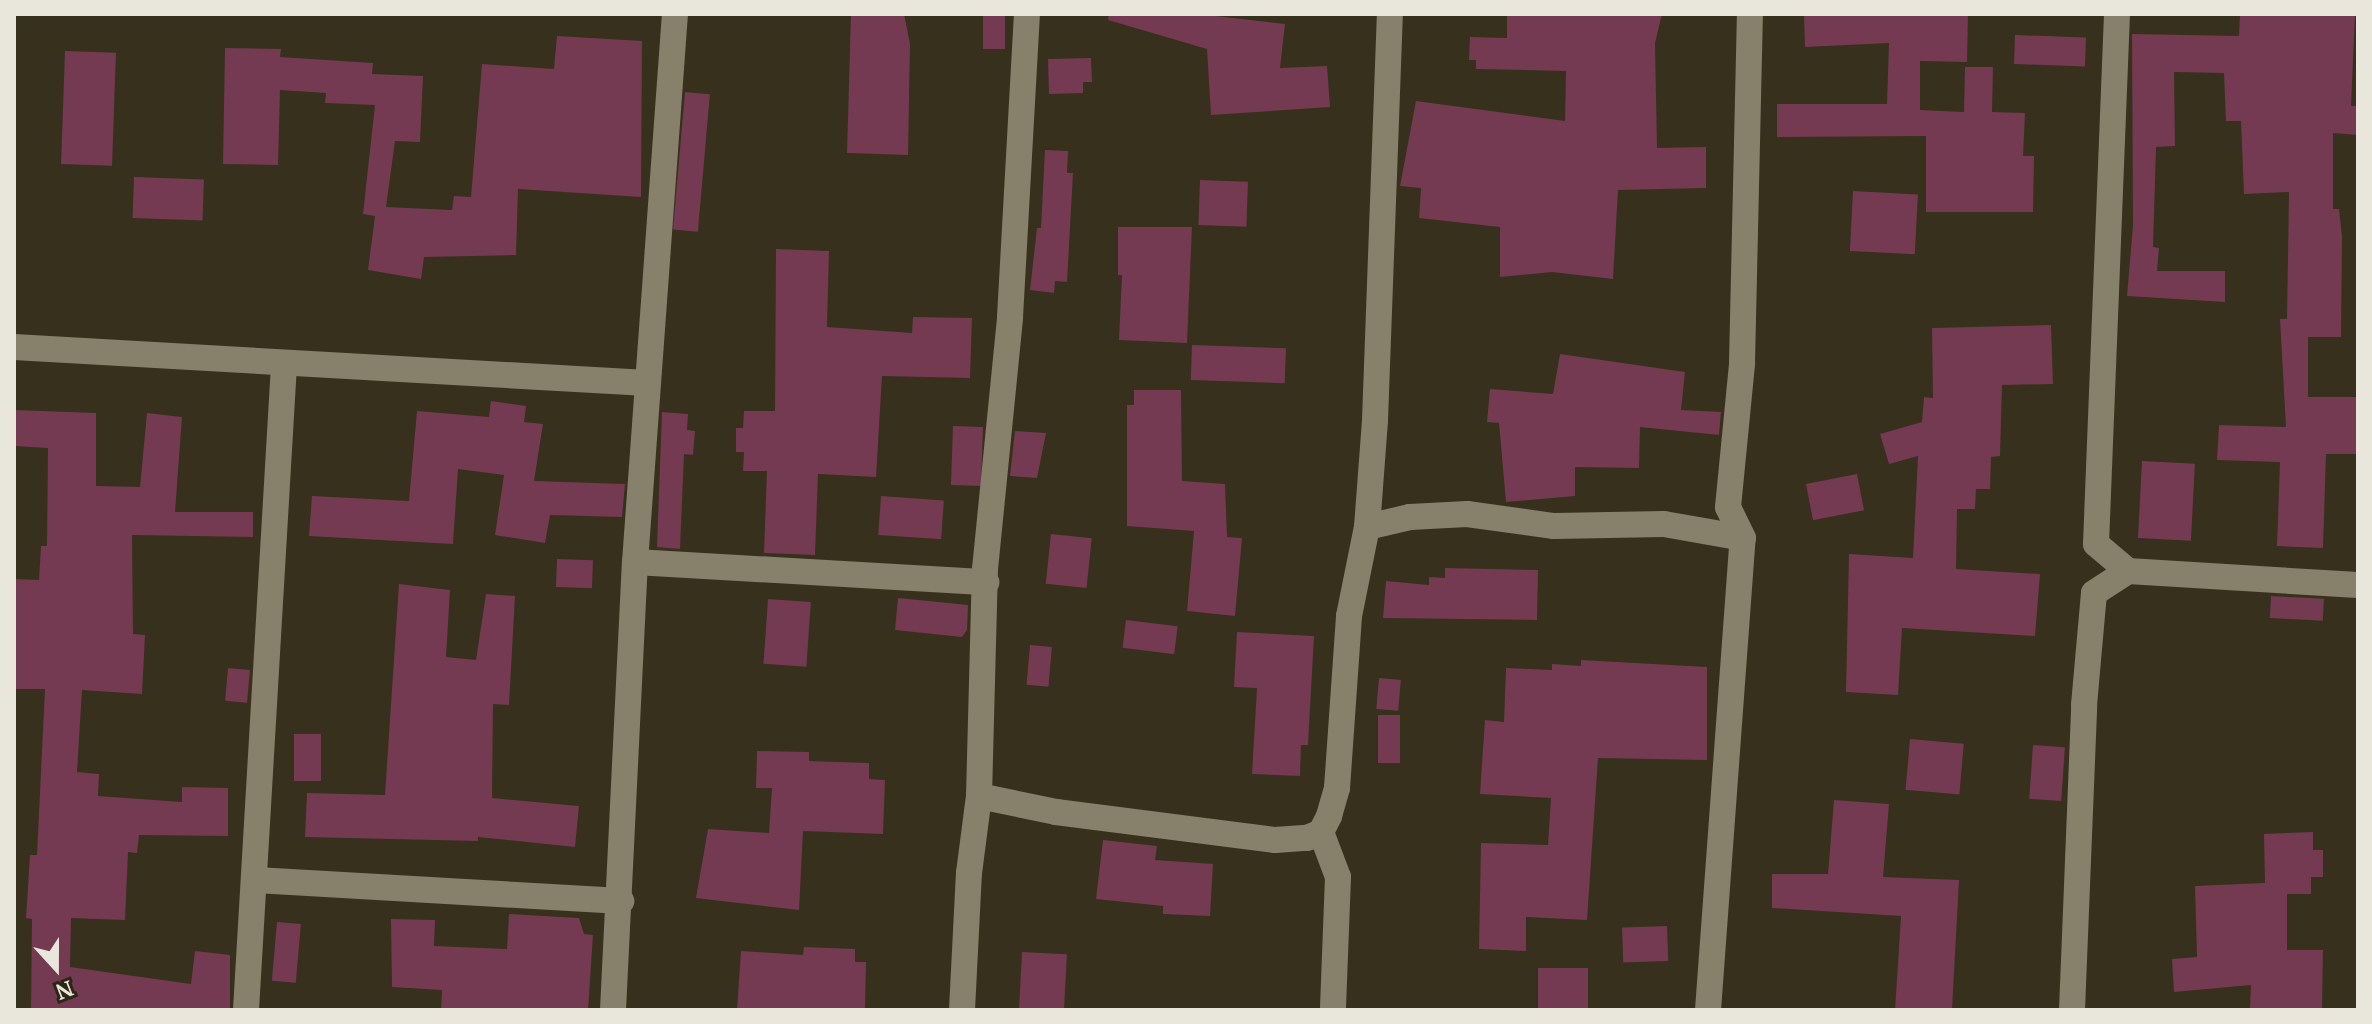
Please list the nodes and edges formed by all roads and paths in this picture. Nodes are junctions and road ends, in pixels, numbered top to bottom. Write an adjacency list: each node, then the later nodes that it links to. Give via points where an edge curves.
1 (675, 14): 8 (street)
2 (1027, 14): 14 (street, via 1010,317)
3 (1390, 14): 9 (street)
4 (1750, 14): 10 (street, via 1742,363 1728,507)
5 (2117, 14): 11 (street)
6 (14, 347): 7 (street)
7 (284, 364): 8 (street); 19 (street)
8 (647, 383): 12 (street)
9 (1367, 527): 10 (street, via 1410,517 1467,514 1554,526 1664,524); 18 (street, via 1349,616 1337,788)
10 (1743, 538): 25 (street)
11 (2096, 544): 13 (street); 16 (street)
12 (635, 562): 14 (street); 20 (street)
13 (2128, 571): 15 (street); 16 (street)
14 (986, 582): 17 (street)
15 (2358, 585)
16 (2094, 593): 26 (street, via 2084,705)
17 (979, 796): 18 (street, via 1056,812 1275,840); 23 (street)
18 (1321, 832): 24 (street, via 1338,877)
19 (256, 880): 20 (street); 21 (street)
20 (621, 901): 22 (street)
21 (246, 1010)
22 (613, 1010)
23 (962, 1010)
24 (1333, 1010)
25 (1708, 1010)
26 (2072, 1010)

